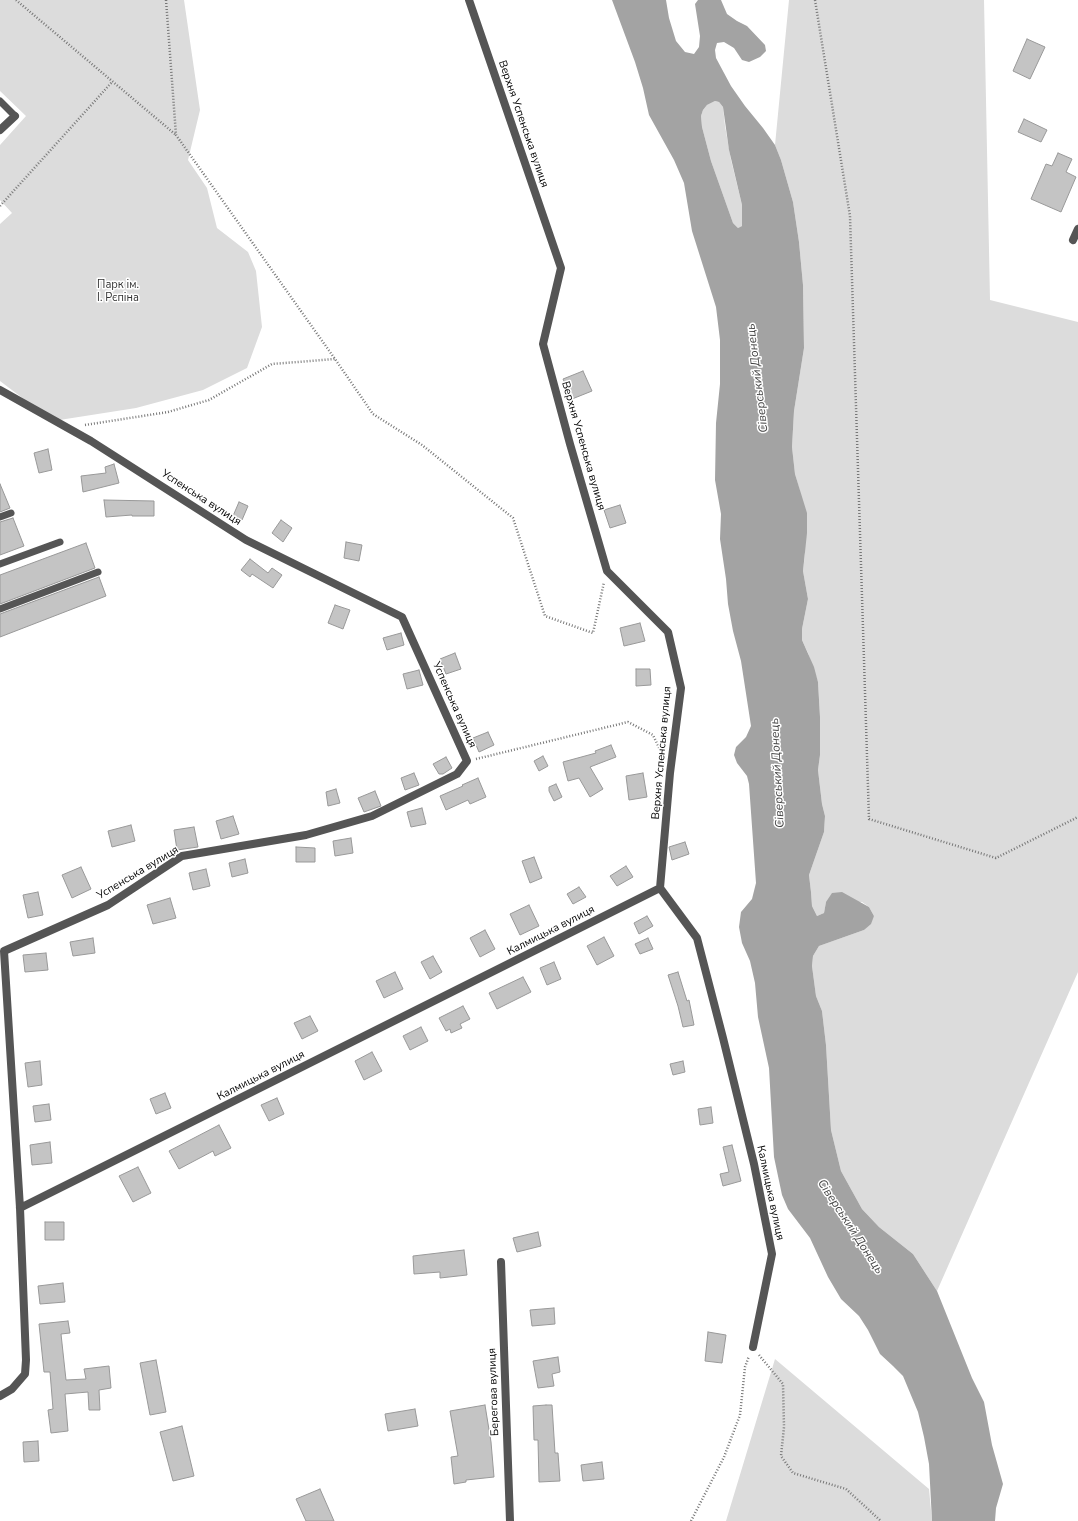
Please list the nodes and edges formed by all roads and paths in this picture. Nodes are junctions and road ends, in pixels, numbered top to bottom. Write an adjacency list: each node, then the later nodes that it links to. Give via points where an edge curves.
1 (16, 0): 5 (path)
2 (166, 0): 9 (path)
3 (469, 0): 24 (street, Верхня Успенська вулиця, via 561,268 543,344 607,571 668,632 681,688)
4 (815, 0): 25 (path, via 850,216 868,819 996,858)
5 (112, 82): 9 (path); 10 (path)
6 (0, 101): 7 (lane)
7 (15, 116): 8 (street)
8 (0, 130)
9 (176, 135): 13 (path)
10 (0, 206)
11 (1078, 229): 12 (street)
12 (1076, 241)
13 (336, 359): 15 (path, via 272,364 209,400 168,412); 21 (path, via 372,414 422,445 513,518 545,616 593,633)
14 (0, 390): 15 (street, Успенська вулиця)
15 (66, 428): 23 (street, Успенська вулиця, via 91,441 246,540 402,617)
16 (11, 513): 17 (lane)
17 (0, 516)
18 (60, 542): 19 (lane)
19 (0, 564)
20 (98, 572): 22 (lane)
21 (605, 579)
22 (0, 610)
23 (467, 761): 24 (path, via 628,722 653,735); 27 (street, Успенська вулиця, via 457,774 372,816 306,835 182,856 108,906 4,950)
24 (670, 773): 26 (street, Верхня Успенська вулиця)
25 (1078, 817)
26 (660, 888): 27 (street, Калмицька вулиця); 29 (street, Калмицька вулиця, via 697,938 754,1164 772,1254)
27 (20, 1208): 30 (street, via 25,1374 12,1389)
28 (501, 1262): 31 (street, Берегова вулиця)
29 (753, 1347): 32 (path, via 745,1367 740,1415 724,1457); 33 (path, via 783,1384 782,1456 793,1473 846,1489)
30 (0, 1396)
31 (510, 1521)
32 (691, 1521)
33 (881, 1521)

